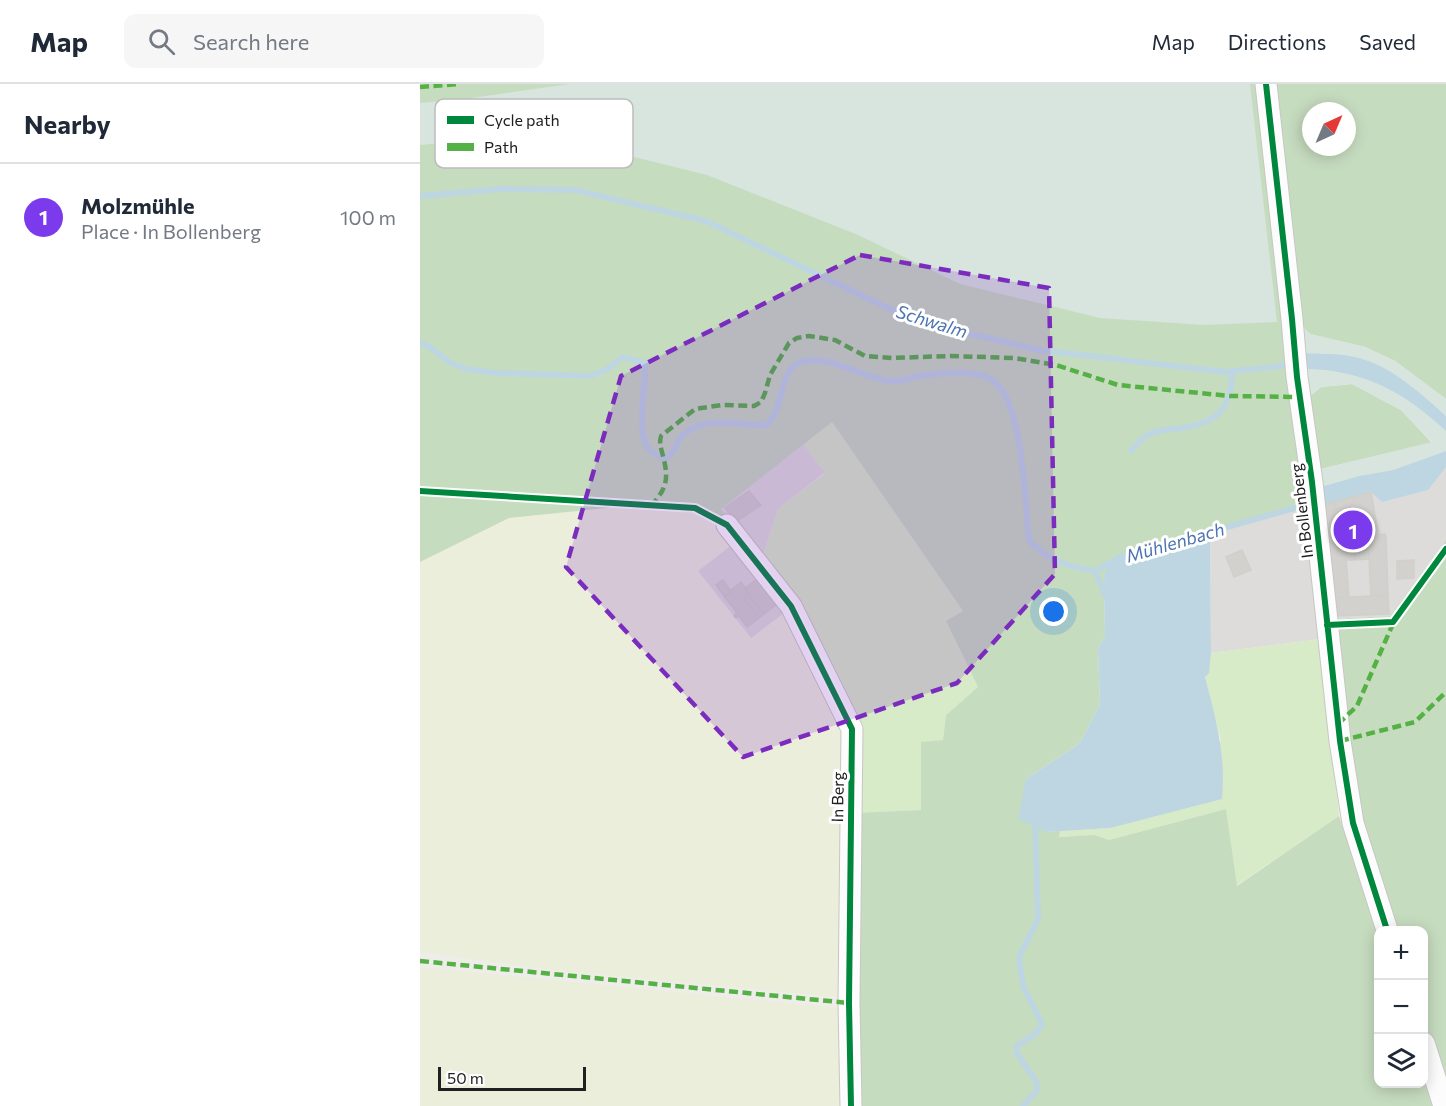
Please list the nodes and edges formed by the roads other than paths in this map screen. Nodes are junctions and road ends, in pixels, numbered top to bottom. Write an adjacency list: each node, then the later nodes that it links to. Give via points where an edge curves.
1 (1266, 84): 3 (street, In Bollenberg, via 1340,741 1353,823)
2 (727, 525): 5 (street, In Berg, via 791,606 852,729)
3 (1386, 926)
4 (1428, 1056): 6 (street)
5 (851, 1106)
6 (1444, 1106)

